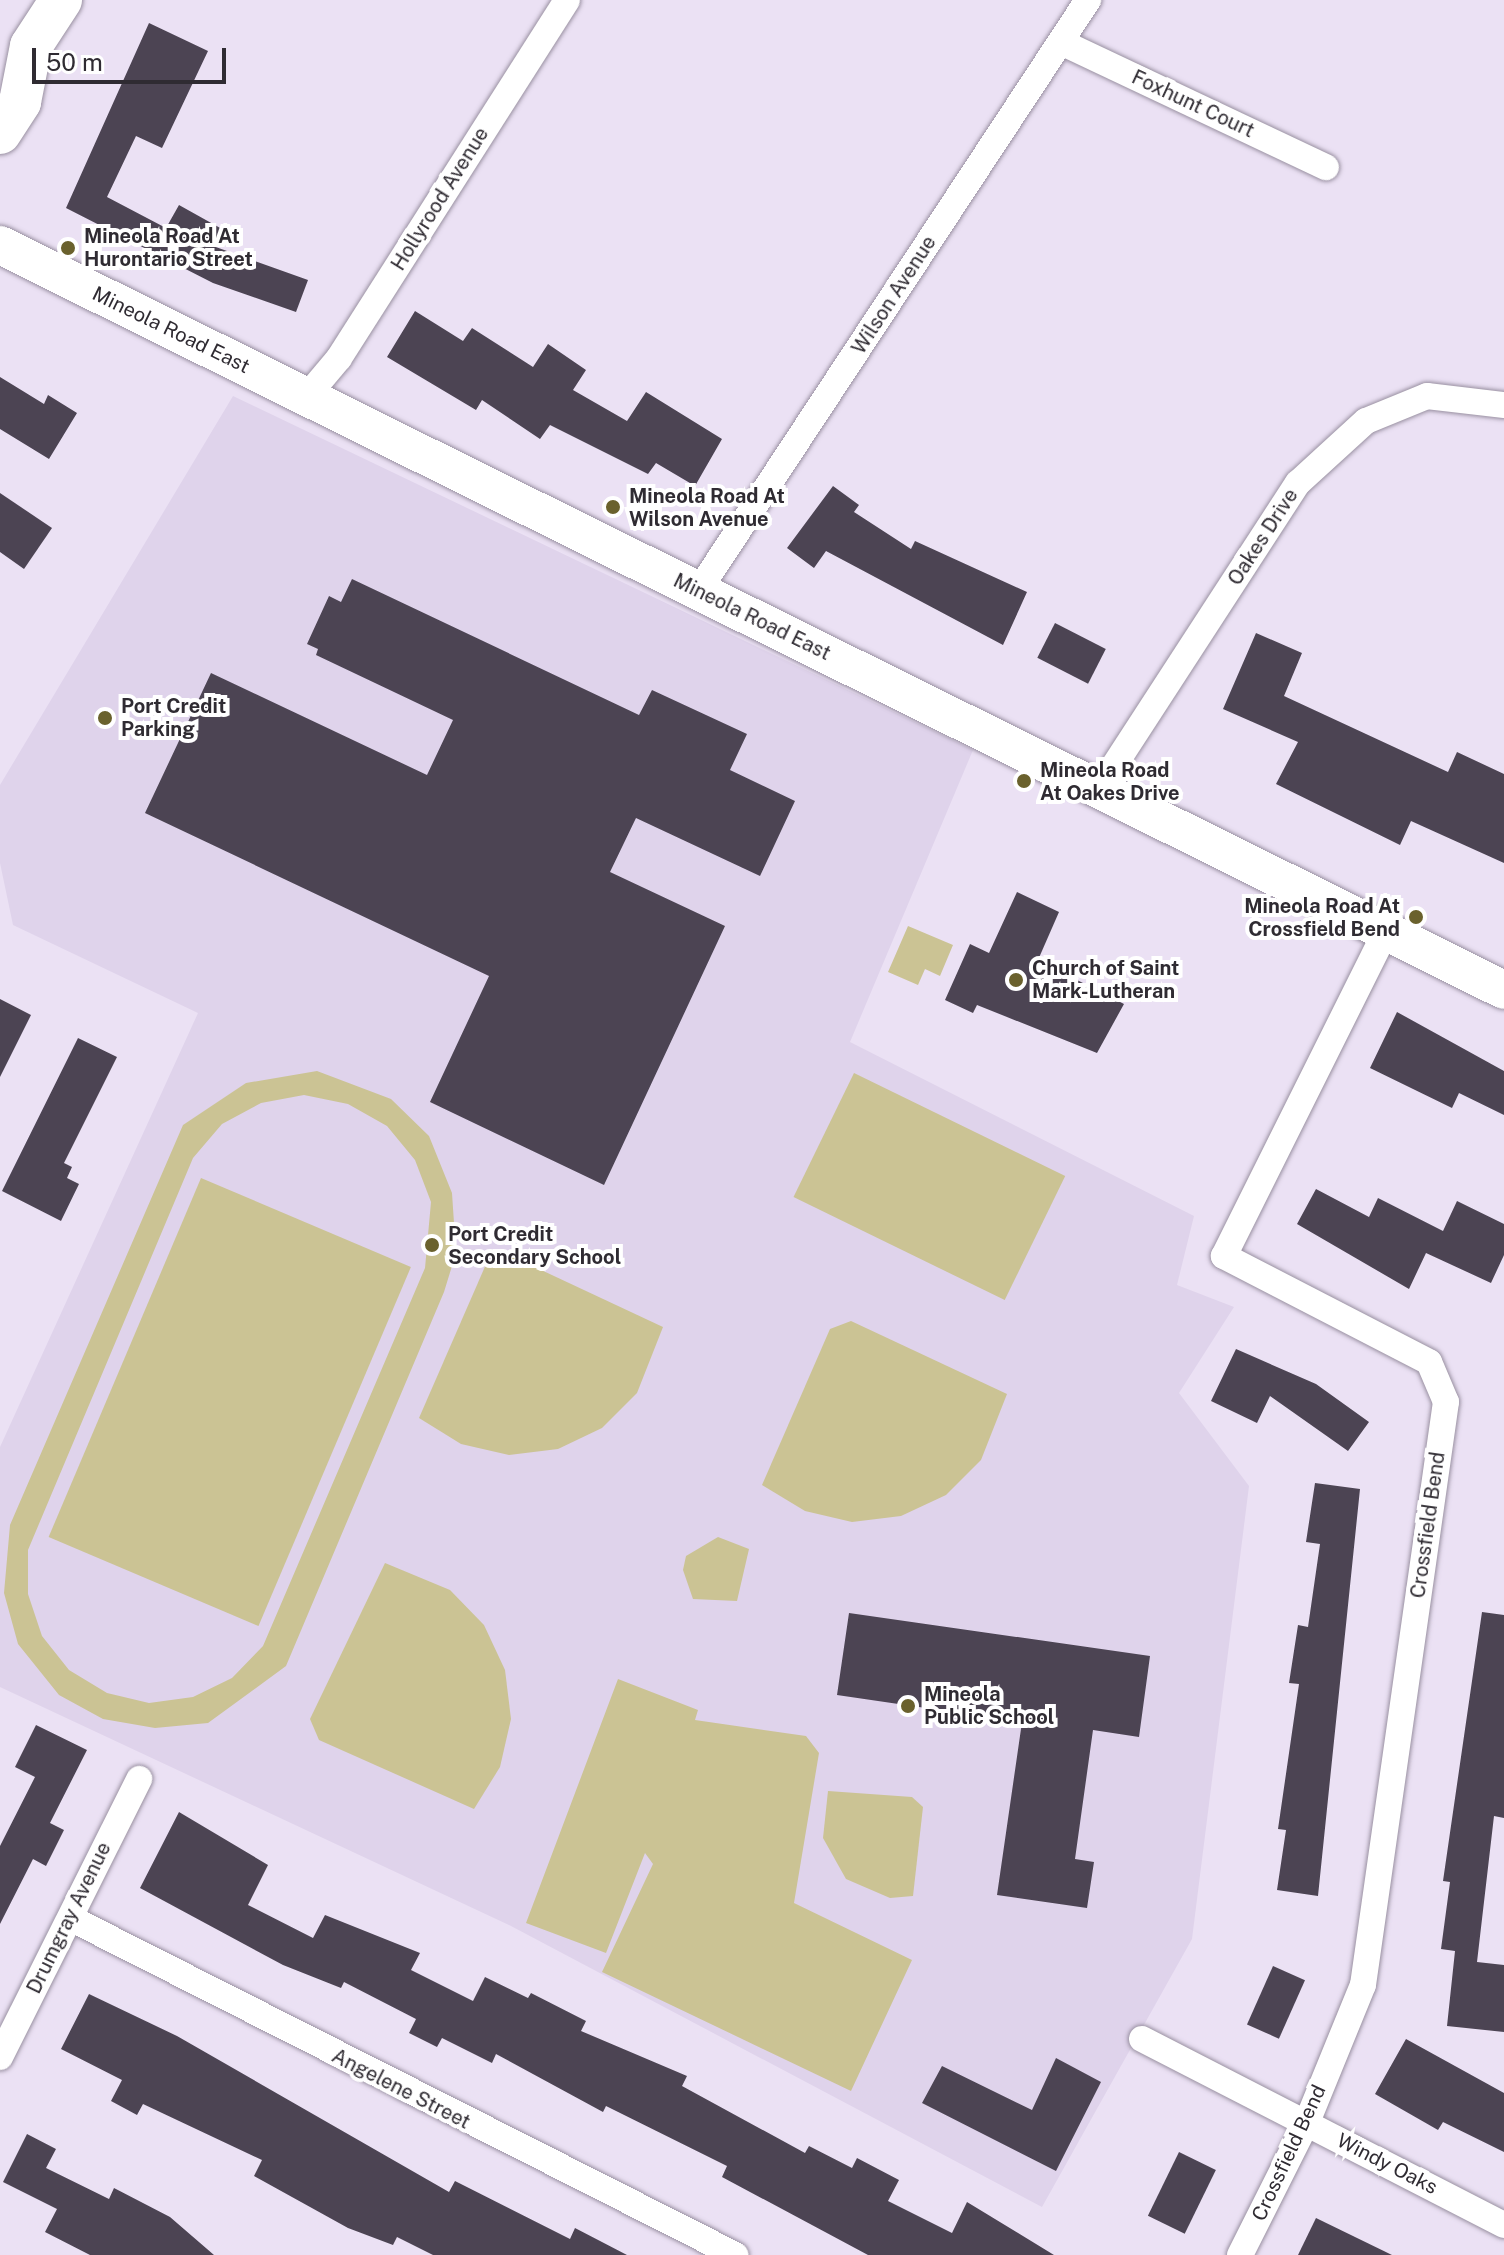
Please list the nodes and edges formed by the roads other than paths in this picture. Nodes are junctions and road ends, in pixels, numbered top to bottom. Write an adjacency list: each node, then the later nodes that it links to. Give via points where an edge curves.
1 (61, 0): 5 (main road)
2 (567, 0): 9 (street, Hollyrood Avenue, via 339,358)
3 (1088, 0): 4 (street, Wilson Avenue)
4 (1061, 42): 7 (street, Foxhunt Court); 11 (street, Wilson Avenue)
5 (16, 58): 6 (main road, via 20,102)
6 (0, 133)
7 (1326, 167)
8 (0, 245): 9 (street, Mineola Road East)
9 (308, 395): 11 (street, Mineola Road East)
10 (1504, 405): 12 (street, Oakes Drive, via 1427,396 1366,421 1298,483)
11 (699, 590): 12 (street, Mineola Road East)
12 (1099, 789): 13 (street, Mineola Road East)
13 (1386, 931): 14 (street, Mineola Road East); 19 (street, Crossfield Bend, via 1224,1256 1429,1362 1446,1402 1363,1985)
14 (1504, 990)
15 (139, 1779): 16 (street, Drumgray Avenue)
16 (70, 1918): 18 (street, Drumgray Avenue); 21 (street, Angelene Street)
17 (1142, 2039): 19 (street, Windy Oaks)
18 (0, 2057)
19 (1307, 2122): 20 (street, Windy Oaks); 22 (street, Crossfield Bend)
20 (1504, 2225)
21 (735, 2255)
22 (1240, 2255)

